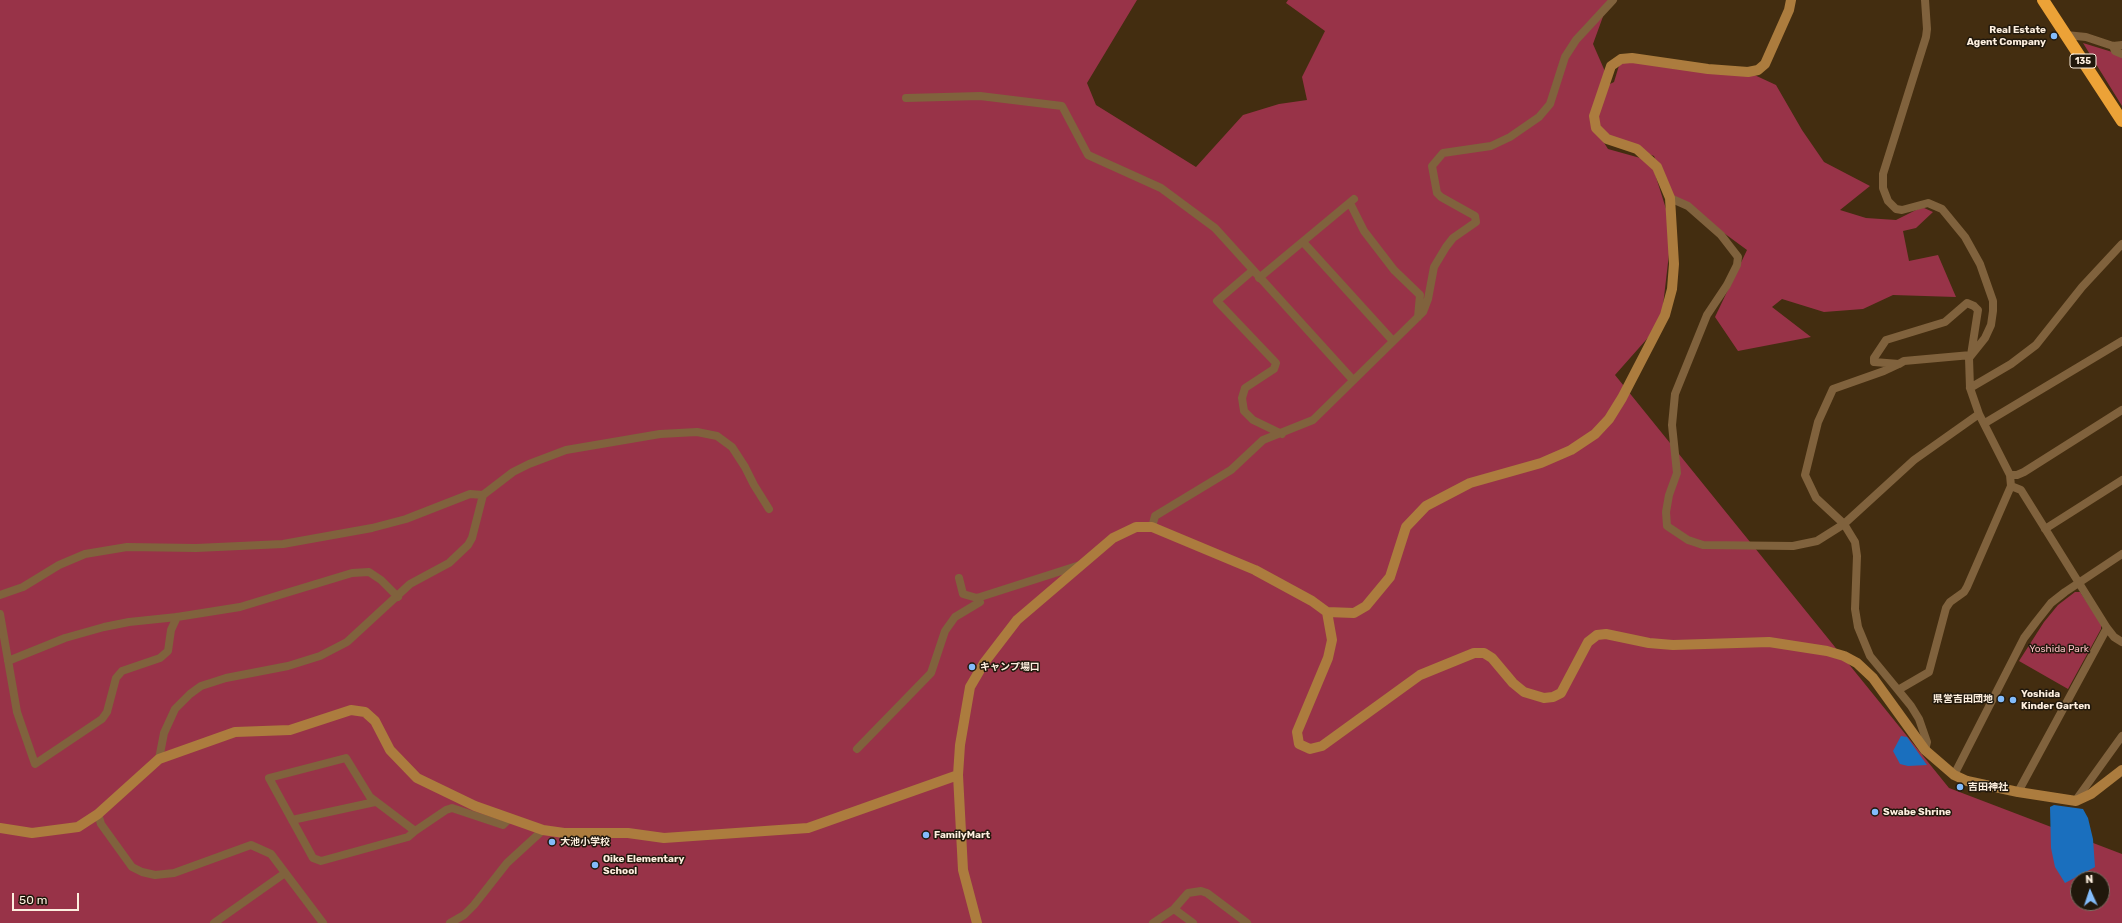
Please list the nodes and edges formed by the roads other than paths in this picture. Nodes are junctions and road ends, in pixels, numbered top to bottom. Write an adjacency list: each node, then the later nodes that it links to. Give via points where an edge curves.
1 (1613, 0): 16 (street, via 1576,40 1565,57 1550,104 1539,117 1510,137 1491,146 1443,153 1432,166 1437,193 1470,212 1475,216 1476,222 1453,238 1446,247 1434,267 1428,299)
2 (1791, 0): 11 (street, via 1765,64 1758,70 1748,72 1708,69 1632,58 1621,59 1611,66 1594,116 1596,128 1607,139 1637,149 1657,167)
3 (1924, 0): 19 (street, via 1926,37 1883,174 1884,188 1888,201 1896,209 1902,210 1928,203 1942,209 1973,250 1991,293 1993,306 1991,325 1985,338)
4 (2043, 0): 5 (highway, 135)
5 (2066, 36): 7 (street, via 2086,37); 10 (highway, 135)
6 (2122, 45): 7 (street)
7 (2113, 46): 8 (street)
8 (2122, 54)
9 (906, 98): 14 (street, via 980,96 1062,106 1088,155 1161,188 1215,228)
10 (2122, 121)
11 (1670, 198): 32 (street, via 1688,206 1721,235 1738,257 1737,265 1707,315 1675,394 1672,425 1677,472 1668,500 1667,526 1688,540 1703,546 1793,546 1816,541); 42 (street, via 1674,264 1669,302 1658,330 1609,419 1595,434 1571,450 1541,463 1470,483 1426,506 1406,527 1390,577 1366,606 1354,613)
12 (1303, 242): 15 (street); 16 (street, via 1352,201 1364,232 1394,270 1420,295); 17 (street)
13 (2121, 247): 22 (street, via 2082,287 2036,345 2024,356)
14 (1252, 271): 15 (street); 26 (street, via 1217,301 1276,363 1274,369 1245,388 1242,398 1244,411 1254,420)
15 (1259, 278): 21 (street)
16 (1418, 317): 17 (street)
17 (1393, 341): 21 (street)
18 (2122, 341): 25 (street)
19 (1971, 355): 20 (street, via 1904,361); 20 (street, via 1978,310 1967,304 1945,322 1886,340 1874,362); 22 (street)
20 (1899, 364): 32 (street, via 1832,389 1818,422 1805,475 1816,498)
21 (1353, 380): 26 (street, via 1313,420)
22 (1970, 388): 24 (street)
23 (2122, 410): 27 (street, via 2024,472)
24 (1979, 414): 25 (street); 32 (street, via 1914,460)
25 (1985, 423): 27 (street)
26 (1282, 434): 33 (street, via 1263,440 1231,470 1156,516)
27 (2010, 475): 29 (street)
28 (2122, 480): 34 (street)
29 (2011, 486): 34 (street, via 2021,490); 48 (street, via 1967,588 1946,608 1929,672)
30 (483, 495): 31 (street, via 513,472 566,450 660,434 697,432 717,436 732,447); 39 (street, via 470,494 406,519 372,528 283,544 196,548 127,546 85,554 59,565 23,587); 40 (street, via 472,538 468,544 449,563 410,584)
31 (769, 509)
32 (1844, 524): 48 (street, via 1855,542 1857,556 1855,609 1858,627 1870,656)
33 (1152, 527): 36 (street, via 1136,527 1113,538); 42 (street, via 1255,570 1312,601)
34 (2045, 529): 38 (street)
35 (2122, 554): 38 (street)
36 (1080, 565): 41 (street); 54 (street, via 1016,620 984,663 970,687 960,745)
37 (959, 578): 41 (street, via 963,594)
38 (2079, 581): 45 (street); 55 (street, via 2050,603 2024,638)
39 (0, 595)
40 (398, 597): 44 (street, via 369,572 352,573 240,606); 52 (street, via 347,642 320,656 201,686 175,709 164,732)
41 (977, 598): 50 (street, via 980,602 955,617 945,631 931,673)
42 (1326, 612): 51 (street, via 1332,640 1328,658 1297,732 1299,744 1310,749 1322,746 1420,675 1474,653 1484,653 1492,658 1524,692 1544,698 1553,697 1561,693 1588,642 1597,635 1606,634 1673,645 1769,642 1844,656 1857,663 1873,678)
43 (0, 614): 47 (street)
44 (177, 617): 47 (street, via 104,627 65,638); 47 (street, via 168,651 160,658 122,671 116,678 107,712 102,719 35,764 17,712)
45 (2107, 628): 46 (street); 56 (street)
46 (2122, 642)
47 (8, 660)
48 (1898, 690): 51 (street, via 1919,719 1927,742)
49 (2122, 736): 57 (street)
50 (857, 749)
51 (1925, 750): 55 (street)
52 (159, 759): 59 (street); 60 (street, via 235,732 290,730 351,710 365,712 375,721 390,750 417,778 475,806)
53 (2122, 770): 57 (street, via 2091,794)
54 (958, 775): 63 (street, via 808,828 664,838 628,833 564,833); 70 (street, via 964,870)
55 (1954, 775): 56 (street, via 1967,781)
56 (2018, 792): 57 (street)
57 (2076, 801)
58 (375, 802): 61 (street); 61 (street, via 346,758 269,778); 64 (street)
59 (98, 814): 62 (street, via 78,827 32,833); 65 (street, via 101,824 132,867 142,872 155,875 174,873 251,845 271,854)
60 (510, 818): 63 (street); 64 (street, via 503,825 452,808)
61 (292, 820): 64 (street, via 313,858 321,861 408,837)
62 (0, 828)
63 (543, 830): 69 (street, via 506,863 474,905)
64 (415, 831)
65 (285, 873): 67 (street); 68 (street)
66 (1174, 909): 71 (street); 72 (street); 73 (street, via 1188,893 1200,891 1207,893)
67 (214, 923)
68 (323, 923)
69 (450, 923)
70 (977, 923)
71 (1153, 923)
72 (1193, 923)
73 (1247, 923)

